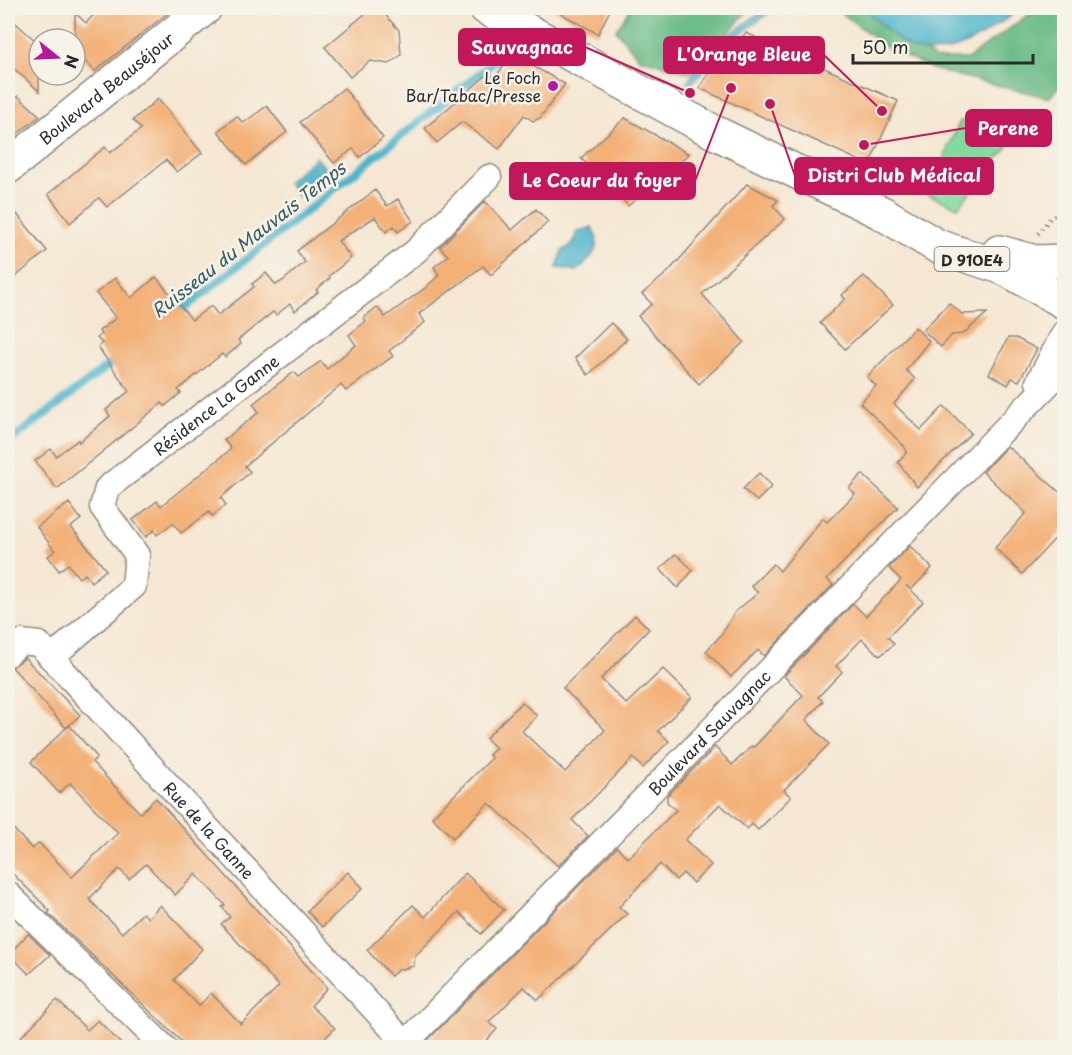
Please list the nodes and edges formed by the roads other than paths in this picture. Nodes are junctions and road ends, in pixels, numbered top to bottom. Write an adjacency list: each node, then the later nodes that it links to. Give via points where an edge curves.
1 (205, 8): 3 (main road, Boulevard Beauséjour)
2 (486, 8): 5 (main road, D 910E4, via 714,132)
3 (8, 167)
4 (489, 177): 14 (street, Résidence La Ganne, via 416,251 106,488 102,507 137,555 134,586)
5 (882, 213): 6 (main road, D 910E4, via 1035,262); 9 (main road, D 910E4, via 937,246 1004,268)
6 (1065, 261)
7 (1065, 285): 8 (main road)
8 (1065, 292)
9 (1065, 302)
10 (1065, 333): 12 (street, Boulevard Sauvagnac)
11 (1065, 368): 12 (street, Boulevard Sauvagnac)
12 (1017, 418): 16 (street, Boulevard Sauvagnac)
13 (8, 654): 14 (street, Rue de la Ganne, via 21,642 39,644)
14 (51, 658): 16 (street, Rue de la Ganne)
15 (8, 894): 17 (street)
16 (403, 1045)
17 (165, 1047)

